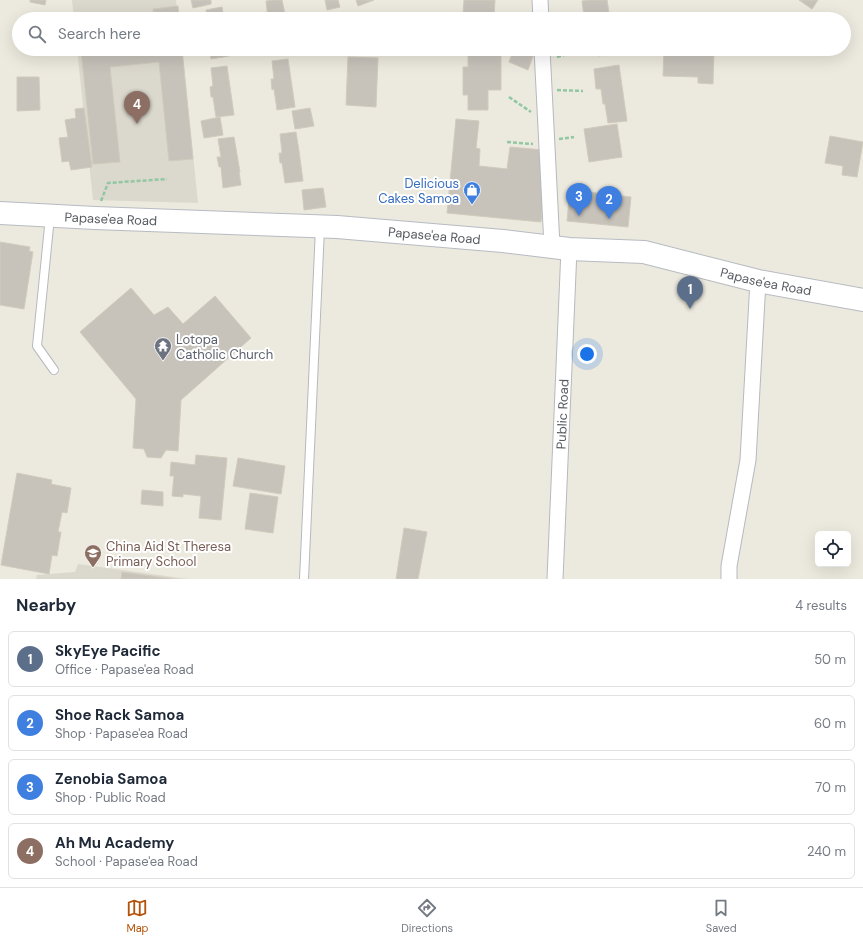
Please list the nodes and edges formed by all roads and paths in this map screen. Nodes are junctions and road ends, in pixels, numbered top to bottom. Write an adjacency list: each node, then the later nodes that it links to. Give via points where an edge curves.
1 (540, 0): 2 (street)
2 (541, 12)
3 (543, 56): 4 (street, Public Road)
4 (544, 90): 5 (path); 7 (street, Public Road)
5 (583, 91)
6 (509, 97): 7 (path)
7 (546, 122): 9 (street, Public Road)
8 (507, 142): 9 (path)
9 (547, 144): 15 (street, Public Road)
10 (167, 179): 13 (path, via 108,183)
11 (0, 213): 12 (main road, Papase'ea Road)
12 (51, 216): 13 (main road, Papase'ea Road); 18 (lane, via 37,346)
13 (95, 218): 14 (main road, Papase'ea Road)
14 (320, 226): 15 (main road, Papase'ea Road); 19 (lane)
15 (560, 248): 16 (main road, Papase'ea Road, via 644,252); 20 (street, Public Road)
16 (758, 281): 17 (main road, Papase'ea Road); 21 (street, via 748,460 729,566)
17 (863, 300)
18 (54, 370)
19 (304, 579)
20 (556, 579)
21 (729, 579)

